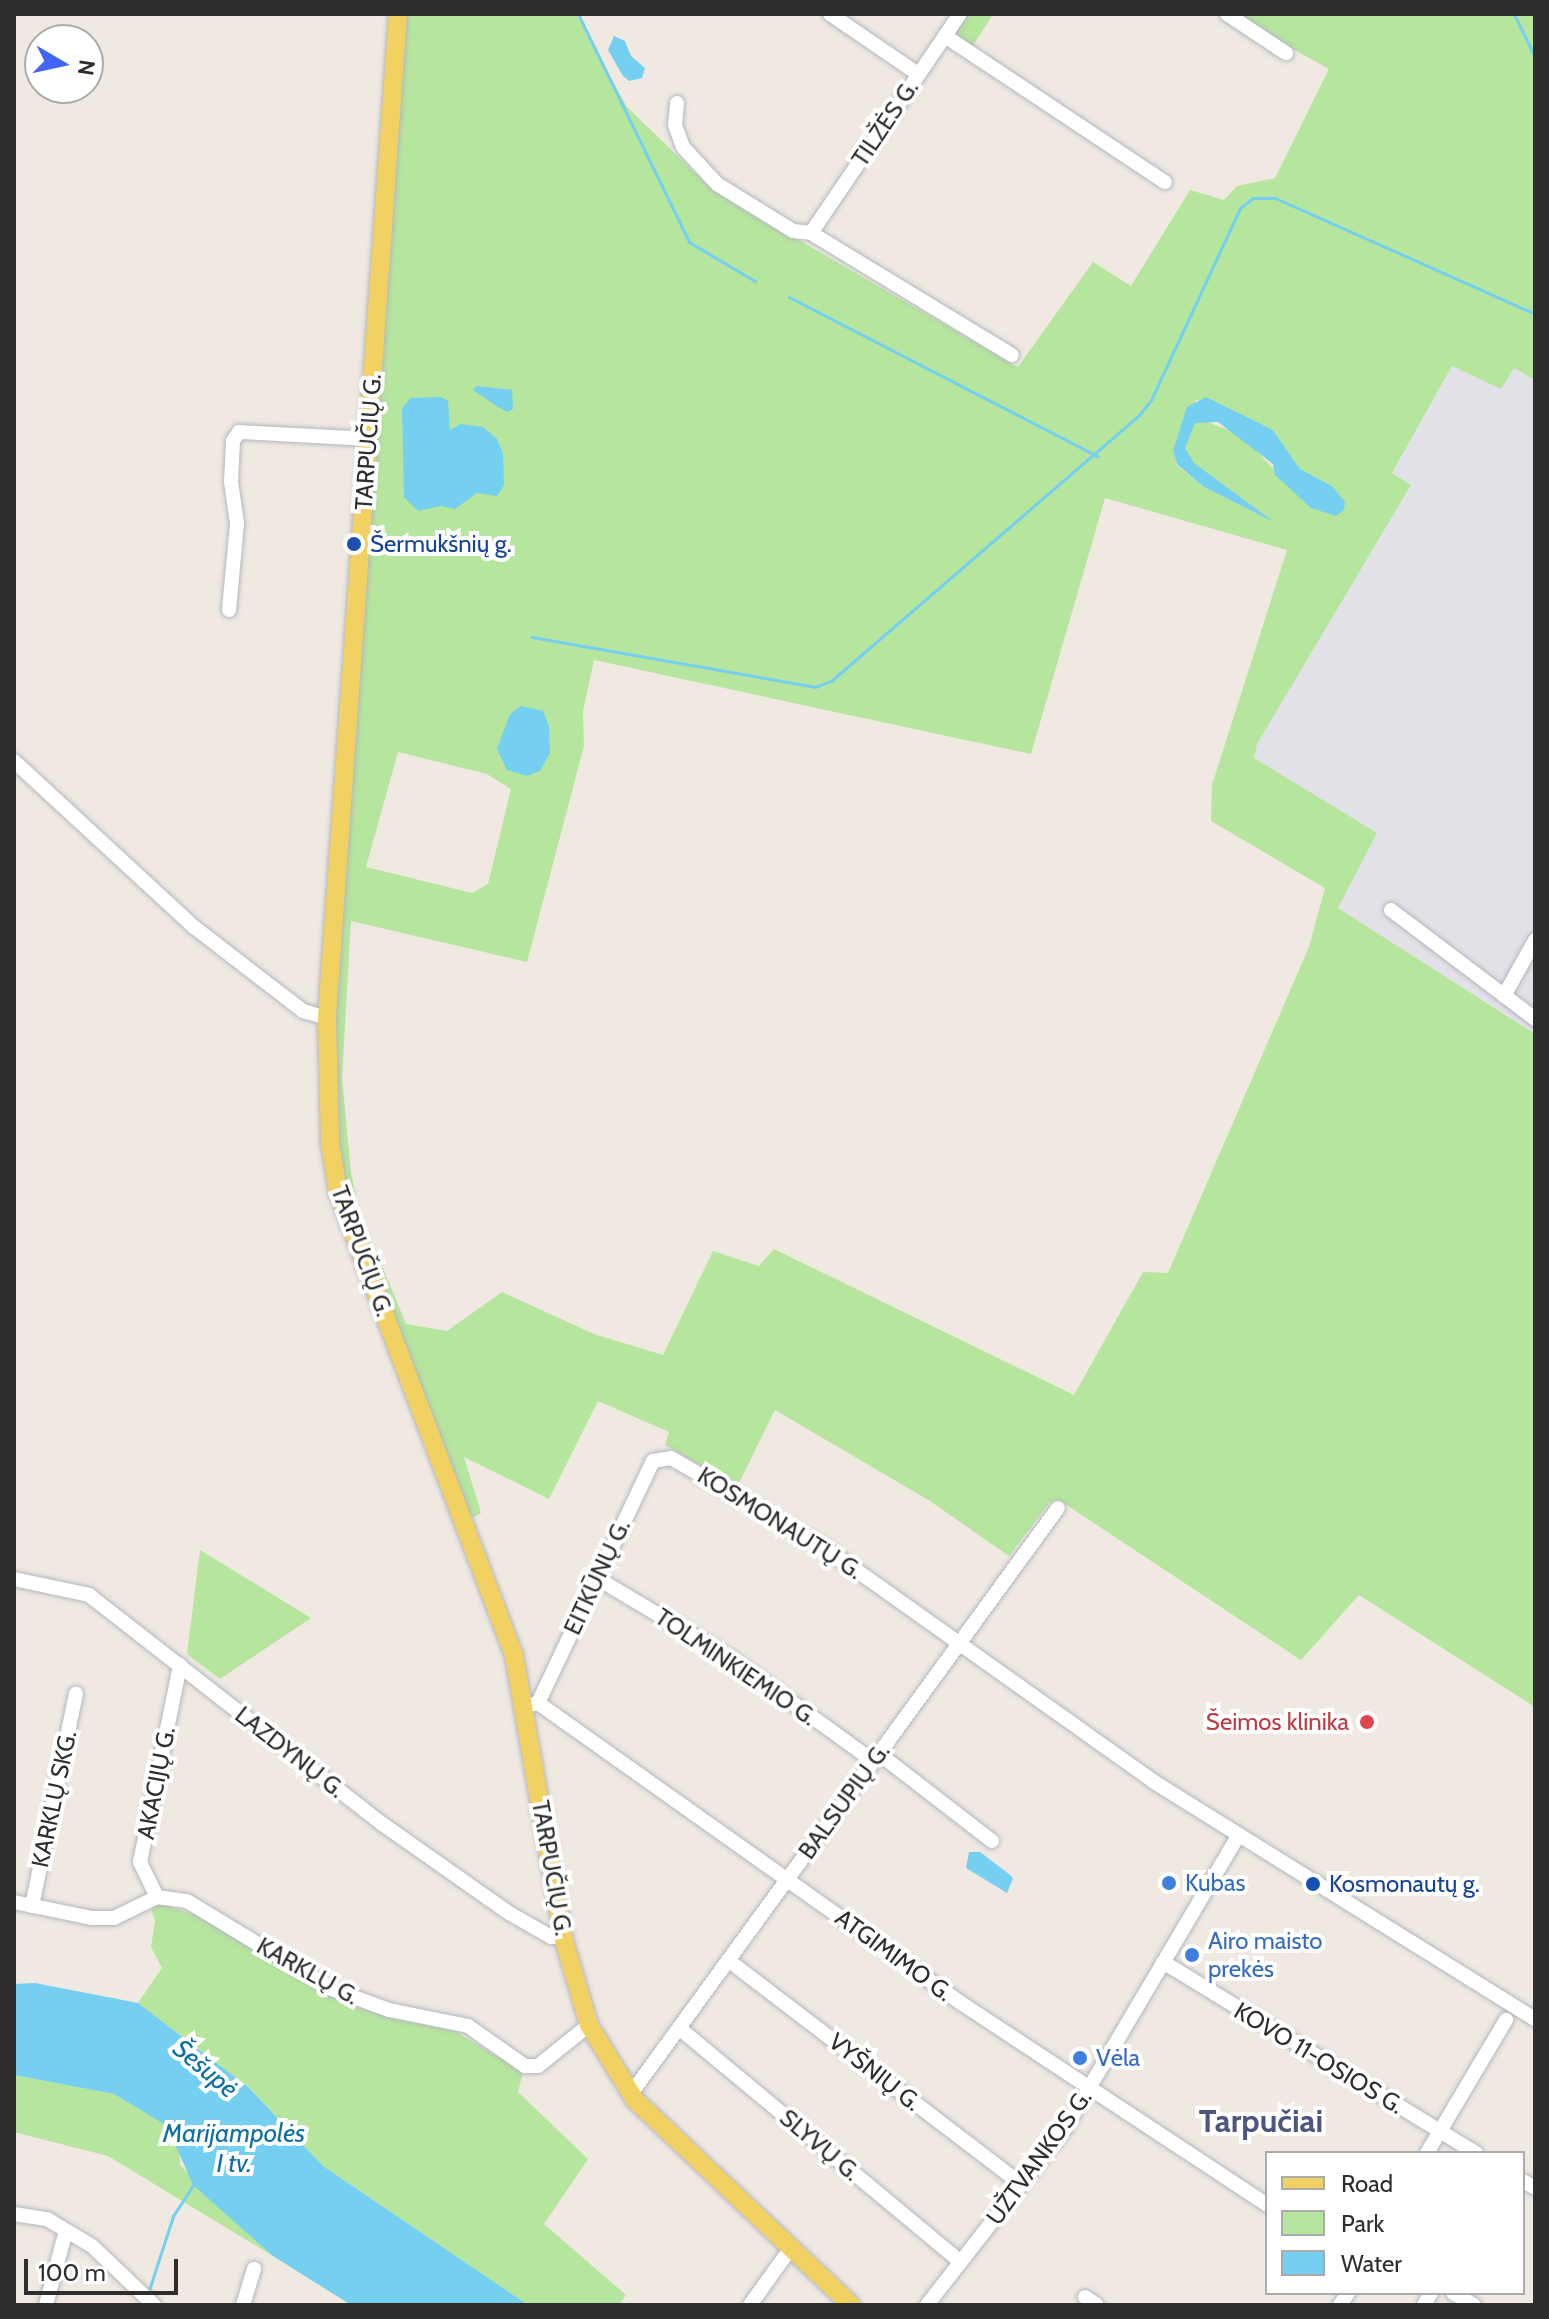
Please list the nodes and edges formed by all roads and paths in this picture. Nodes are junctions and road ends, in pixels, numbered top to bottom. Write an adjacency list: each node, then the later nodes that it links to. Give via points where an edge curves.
1 (398, 14): 12 (main road, TARPUČIŲ G.)
2 (830, 14): 7 (street)
3 (960, 14): 5 (street, TILŽĖS G.)
4 (1227, 14): 6 (street)
5 (945, 36): 7 (street, TILŽĖS G.); 9 (street)
6 (1286, 53)
7 (918, 74): 10 (street, TILŽĖS G.)
8 (677, 103): 10 (street, via 675,125 697,167 793,231)
9 (1165, 182)
10 (811, 233): 11 (street)
11 (1012, 355)
12 (368, 439): 13 (street, via 239,432 231,468 237,523); 18 (main road, TARPUČIŲ G.)
13 (229, 610)
14 (14, 761): 18 (street, via 194,927 303,1011)
15 (1391, 910): 17 (street)
16 (1535, 940): 17 (street)
17 (1504, 996): 19 (street)
18 (327, 1018): 27 (main road, TARPUČIŲ G., via 330,1142 338,1192)
19 (1535, 1019)
20 (662, 1456): 22 (street, EITKŪNŲ G., via 653,1461); 24 (street, KOSMONAUTŲ G., via 682,1462 818,1543)
21 (1058, 1508): 24 (street, BALSUPIŲ G.)
22 (595, 1577): 27 (street, EITKŪNŲ G.); 28 (street, TOLMINKIEMIO G., via 729,1657)
23 (14, 1579): 25 (street, LAZDYNŲ G., via 89,1595)
24 (959, 1642): 28 (street, BALSUPIŲ G.); 29 (street, KOSMONAUTŲ G.)
25 (180, 1665): 32 (street, AKACIJŲ G., via 140,1862); 35 (street, LAZDYNŲ G., via 381,1823 509,1913 551,1937)
26 (76, 1693): 34 (street, KARKLŲ SKG.)
27 (532, 1705): 31 (street, ATGIMIMO G.); 35 (main road, TARPUČIŲ G.)
28 (876, 1757): 30 (street, TOLMINKIEMIO G.); 31 (street, BALSUPIŲ G.)
29 (1238, 1836): 37 (street, UŽTVANKOS G.); 38 (street, KOSMONAUTŲ G.)
30 (992, 1841)
31 (787, 1878): 36 (street, BALSUPIŲ G.); 42 (street, ATGIMIMO G.)
32 (157, 1897): 34 (street, via 114,1918); 40 (street, KARKLŲ G., via 187,1901 354,1998 468,2026 525,2066 538,2066)
33 (14, 1902): 34 (street)
34 (32, 1906)
35 (563, 1937): 40 (main road, TARPUČIŲ G.)
36 (728, 1960): 41 (street, BALSUPIŲ G.); 47 (street, VYŠNIŲ G.)
37 (1163, 1962): 42 (street, UŽTVANKOS G.); 44 (street, KOVO 11-OSIOS G.)
38 (1535, 2019)
39 (1506, 2020): 44 (street)
40 (589, 2025): 43 (main road, TARPUČIŲ G.)
41 (679, 2028): 43 (street, BALSUPIŲ G.); 52 (street, SLYVŲ G.)
42 (1088, 2091): 47 (street, UŽTVANKOS G.); 48 (street, ATGIMIMO G.)
43 (630, 2095): 51 (main road, TARPUČIŲ G.)
44 (1440, 2132): 45 (street); 46 (street, KOVO 11-OSIOS G.)
45 (1428, 2151)
46 (1473, 2151)
47 (1022, 2185): 52 (street, UŽTVANKOS G.)
48 (1265, 2204)
49 (14, 2214): 50 (street, via 47,2219)
50 (65, 2234): 55 (street); 56 (street, via 118,2265)
51 (791, 2248): 58 (street); 59 (main road, TARPUČIŲ G.)
52 (961, 2262): 60 (street, UŽTVANKOS G.)
53 (254, 2269): 57 (street)
54 (1456, 2295): 61 (street)
55 (46, 2305)
56 (154, 2305)
57 (243, 2305)
58 (750, 2305)
59 (851, 2305)
60 (927, 2305)
61 (1474, 2305)

